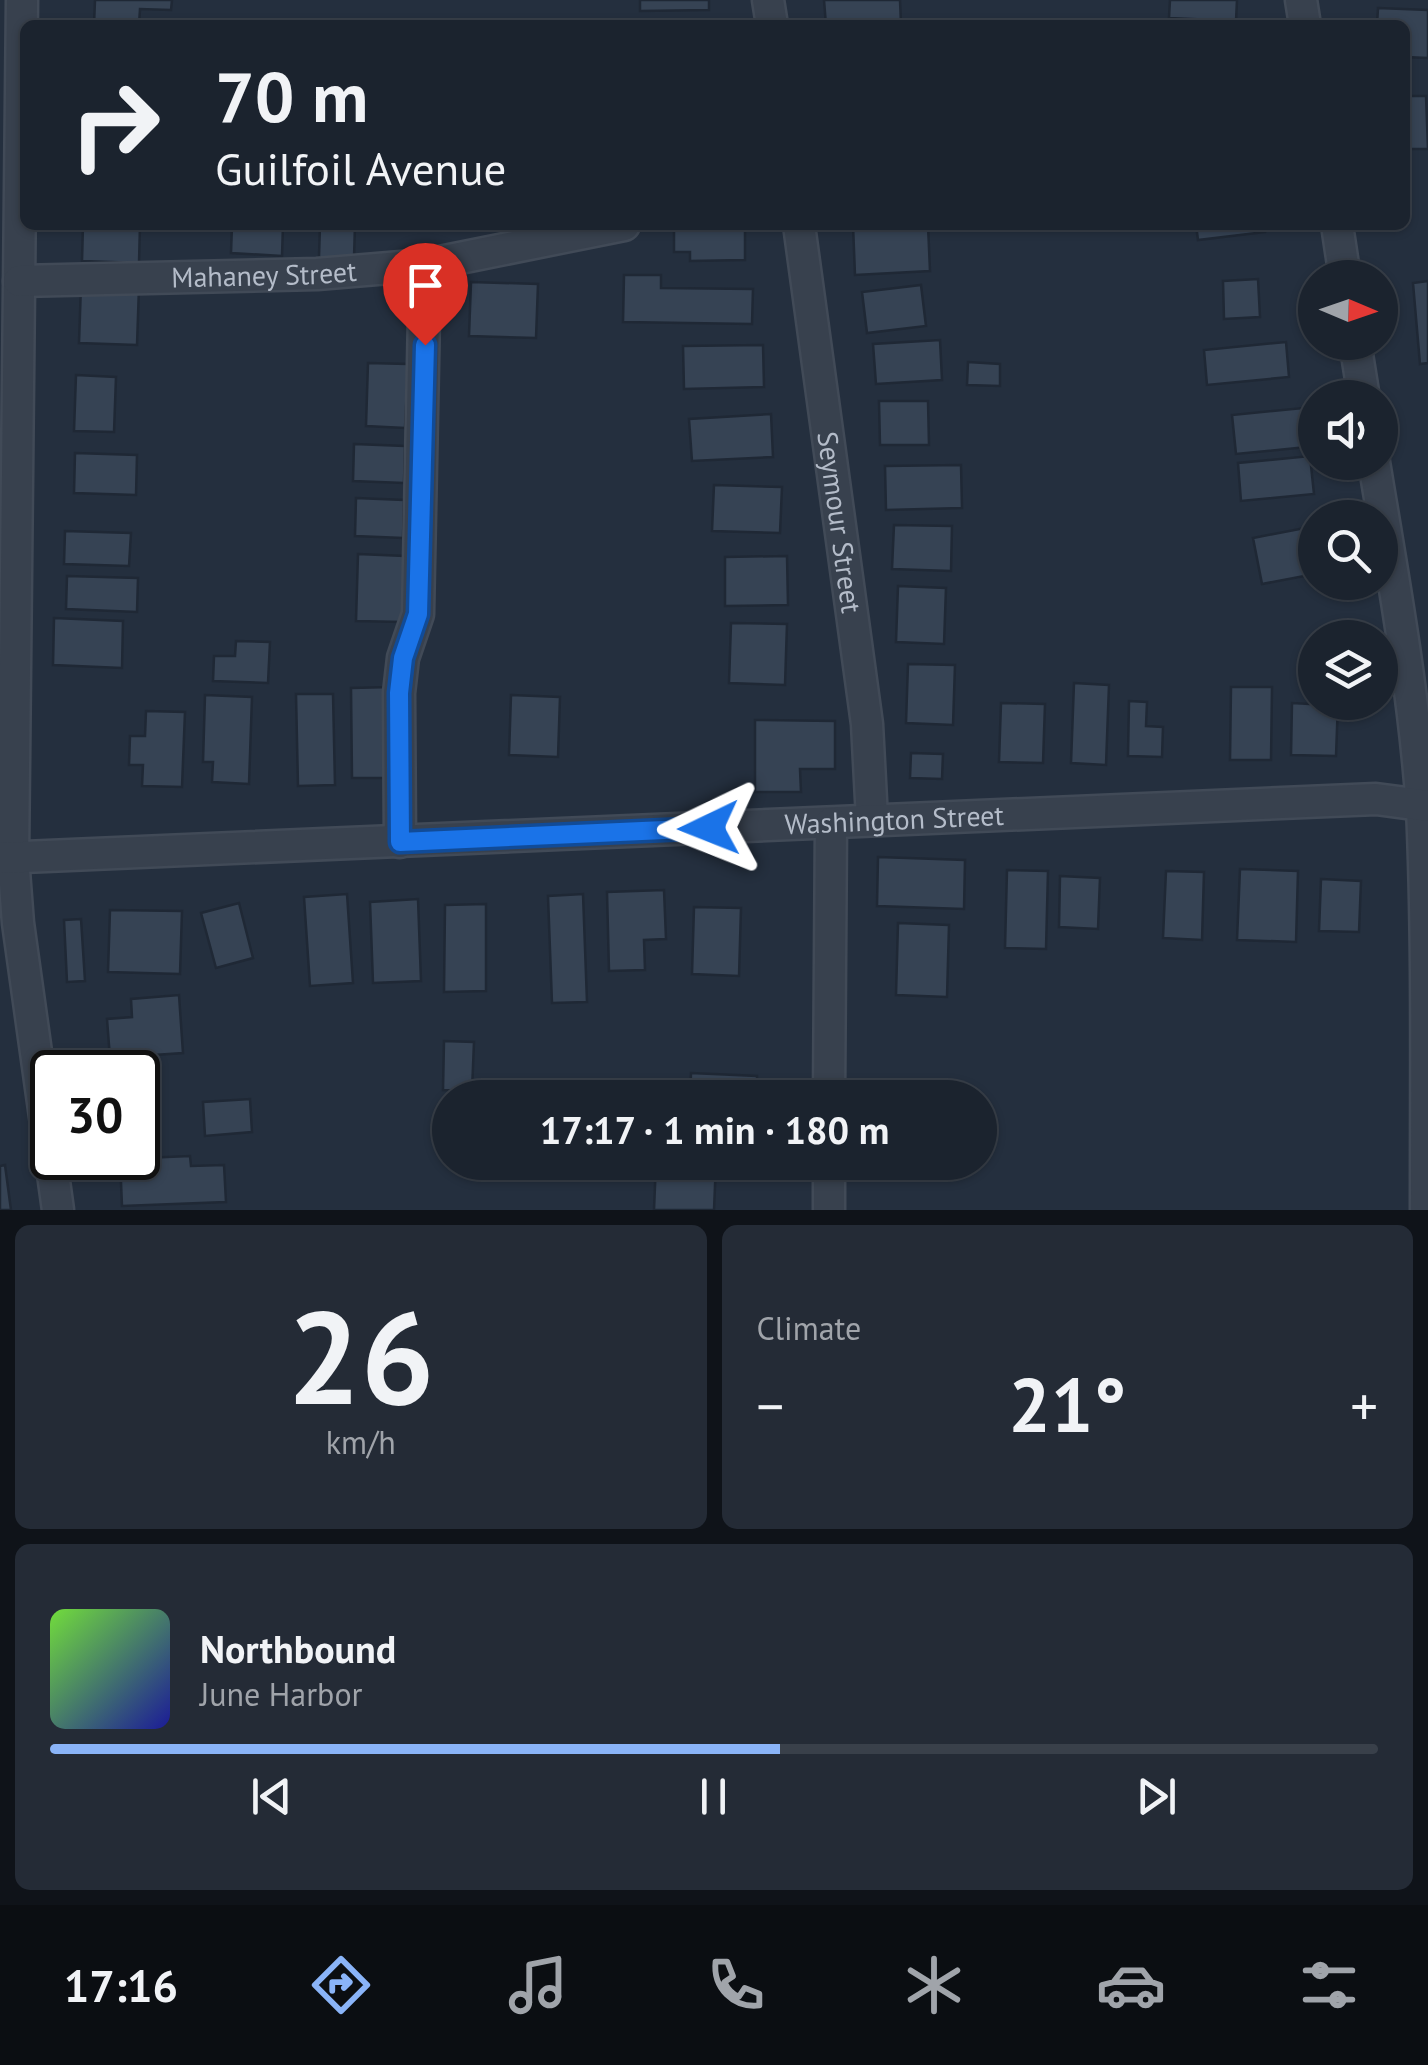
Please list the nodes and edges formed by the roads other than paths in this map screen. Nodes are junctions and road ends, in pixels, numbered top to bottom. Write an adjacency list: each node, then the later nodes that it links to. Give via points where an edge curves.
1 (20, 187): 7 (street)
2 (599, 230): 6 (street, Mahaney Street)
3 (800, 230): 10 (street, Seymour Street, via 867,724)
4 (1338, 230): 5 (street)
5 (1342, 260)
6 (425, 265): 7 (street, Mahaney Street); 12 (street, via 418,614 399,693)
7 (19, 281): 13 (street)
8 (1377, 480): 9 (street)
9 (1425, 806): 10 (street, Washington Street, via 1376,799); 18 (street)
10 (872, 819): 11 (street, Washington Street)
11 (831, 822): 12 (street, Washington Street); 14 (street)
12 (400, 842): 13 (street, Washington Street)
13 (7, 858): 16 (street)
14 (829, 1080)
15 (829, 1180): 17 (street)
16 (58, 1210)
17 (828, 1210)
18 (1426, 1210)

